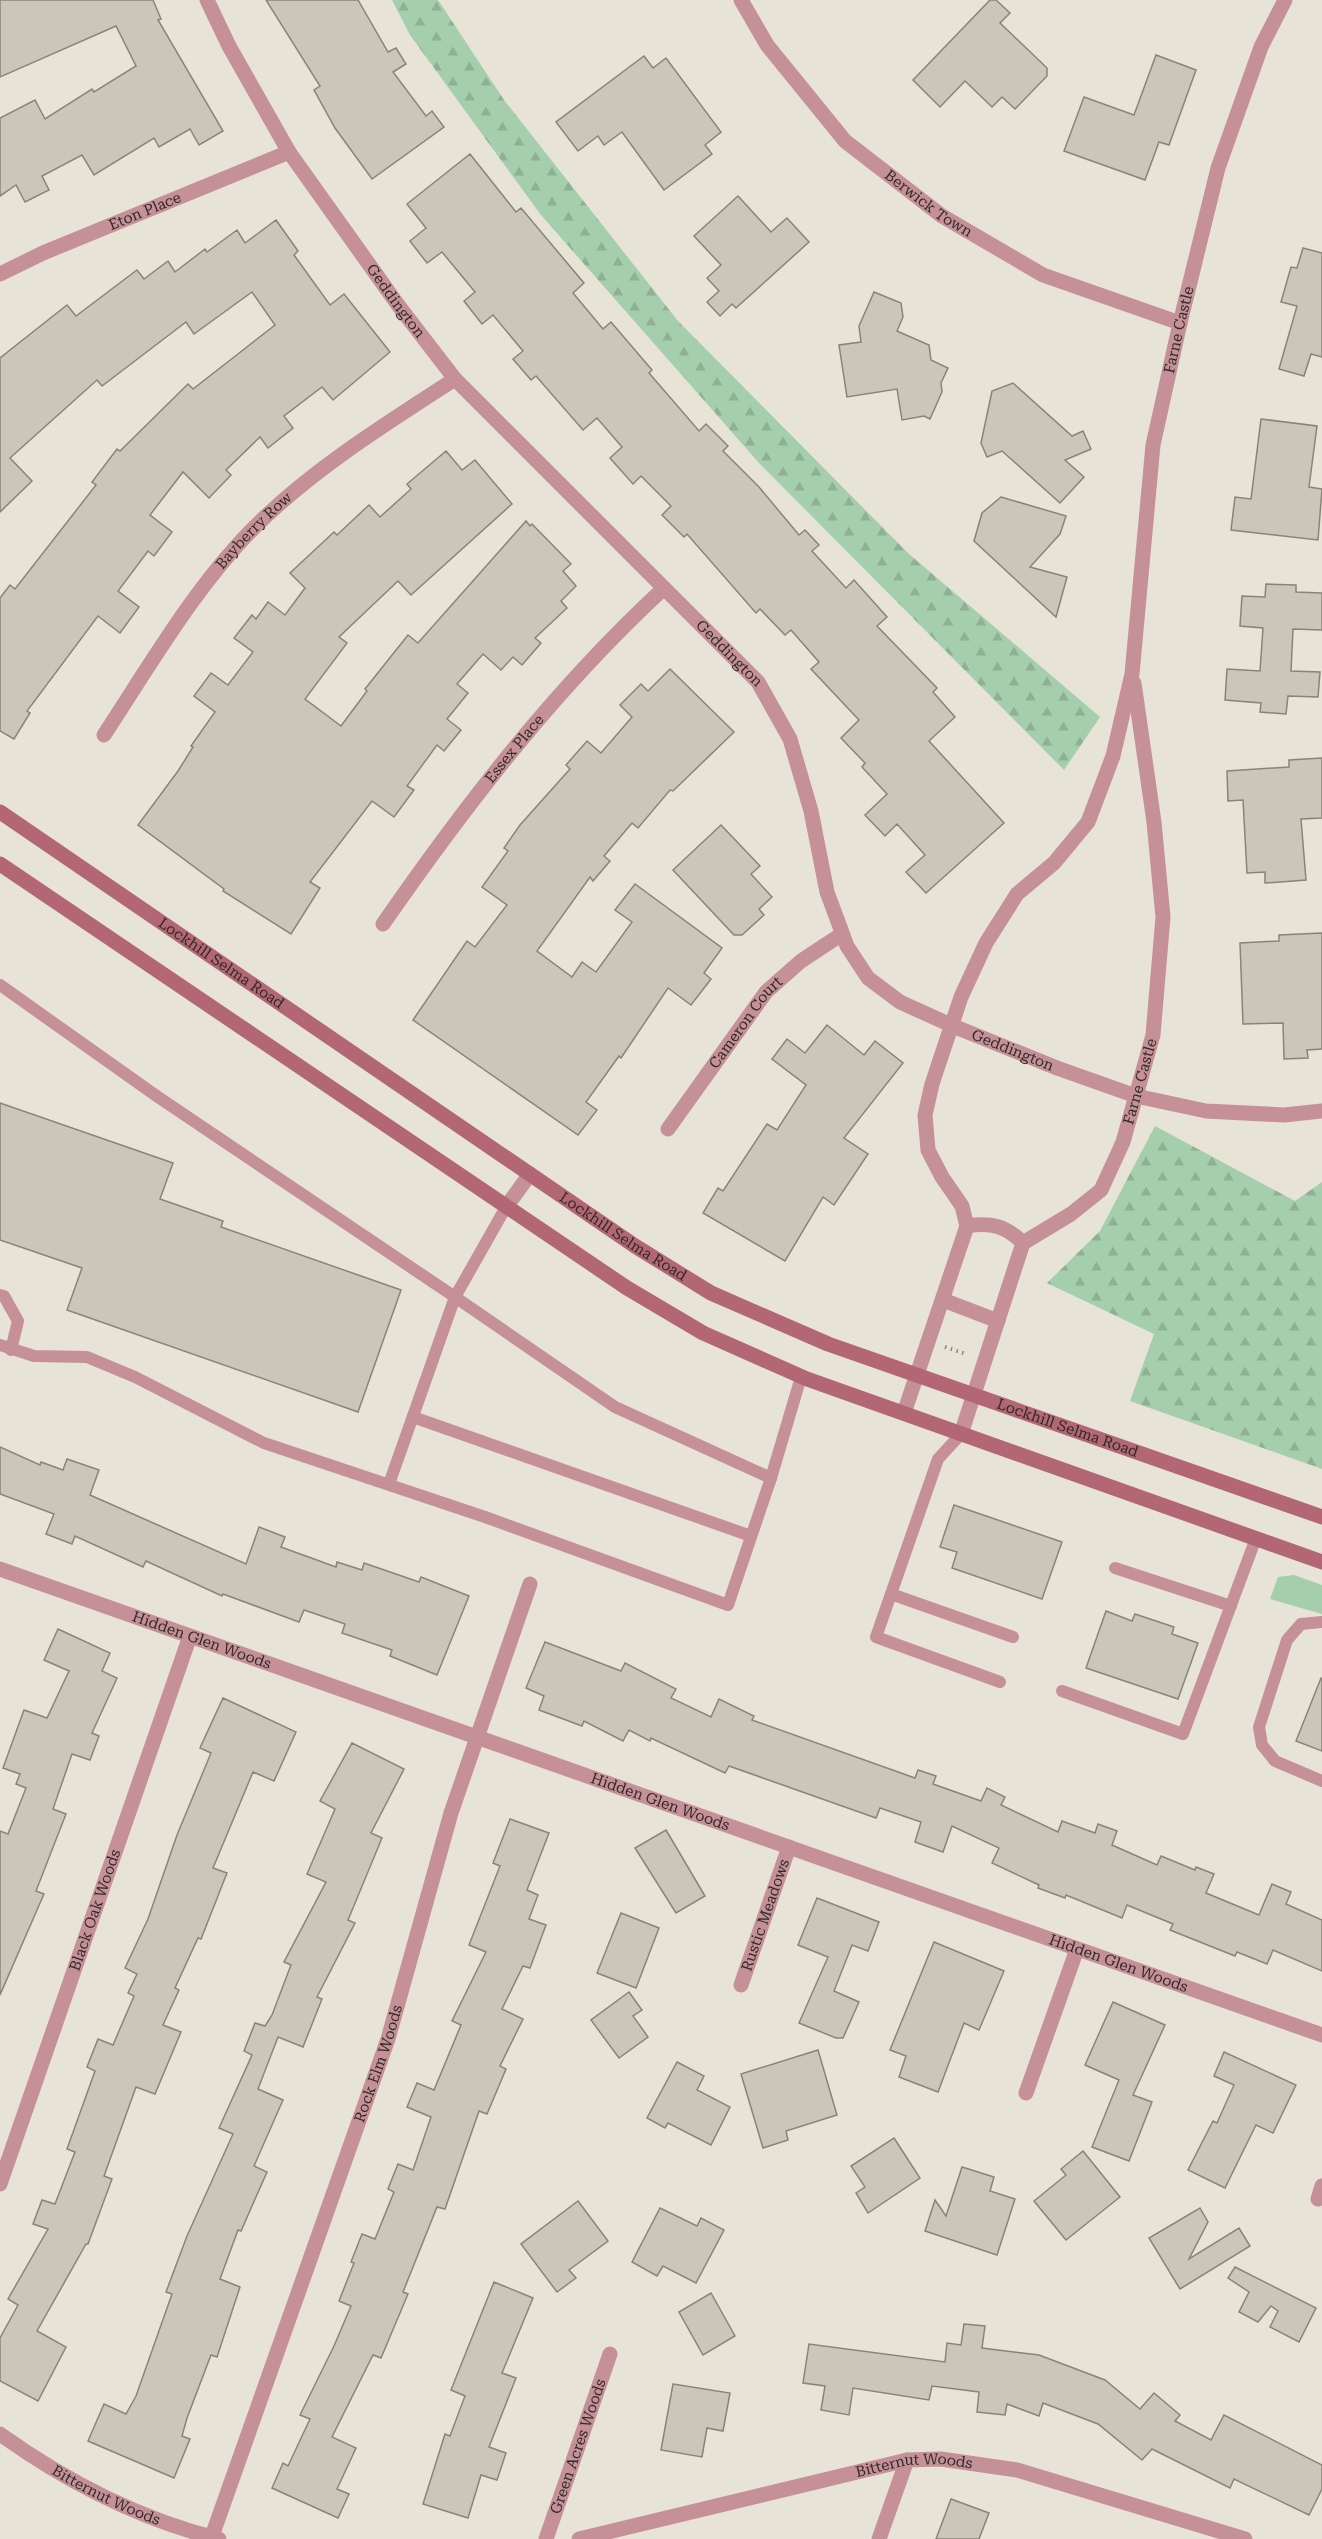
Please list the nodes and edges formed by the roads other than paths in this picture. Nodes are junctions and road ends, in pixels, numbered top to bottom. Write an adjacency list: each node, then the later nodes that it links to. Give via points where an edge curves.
1 (207, 0): 4 (street, Geddington)
2 (741, 0): 6 (street, Berwick Town, via 767,45 845,141 942,216 1043,275)
3 (1285, 0): 6 (street, Farne Castle, via 1262,47 1218,168)
4 (289, 152): 5 (street, Eton Place); 7 (street, Geddington)
5 (0, 274)
6 (1180, 323): 9 (street, Farne Castle, via 1153,445)
7 (455, 379): 8 (street, Geddington); 10 (street, Bayberry Row, via 324,466 263,519 179,621)
8 (663, 589): 13 (street, Essex Place, via 572,680 452,827); 14 (street, Geddington, via 758,682 790,739 811,811 827,892)
9 (1132, 674): 16 (street, Farne Castle, via 1113,756 1088,822 1054,863 1017,894 986,943); 17 (street, Farne Castle, via 1154,822 1163,917 1153,1035)
10 (104, 735)
11 (0, 812): 20 (main road, Lockhill Selma Road)
12 (0, 864): 21 (main road)
13 (383, 924)
14 (842, 934): 16 (street, Geddington, via 868,978 900,1002); 19 (street, Cameron Court, via 801,961 766,992)
15 (0, 985): 25 (lane, via 158,1097)
16 (953, 1026): 17 (street, Geddington); 22 (street, Farne Castle, via 925,1115 928,1150 962,1206)
17 (1136, 1096): 18 (street, Geddington, via 1206,1111 1284,1115); 23 (street, Farne Castle, via 1123,1142 1101,1190)
18 (1322, 1111)
19 (668, 1129)
20 (530, 1174): 21 (street); 29 (main road, Lockhill Selma Road, via 711,1293 809,1336)
21 (506, 1207): 25 (lane); 30 (main road, via 627,1288 703,1333)
22 (967, 1226): 23 (street, via 988,1222 1010,1230); 26 (street)
23 (1023, 1243): 27 (street)
24 (0, 1295): 28 (lane, via 18,1321)
25 (455, 1297): 33 (lane); 35 (lane, via 615,1407)
26 (943, 1300): 27 (street); 29 (street)
27 (998, 1321): 31 (street)
28 (6, 1347): 36 (lane, via 34,1356 87,1357 264,1443)
29 (915, 1375): 31 (main road, Lockhill Selma Road); 32 (street)
30 (801, 1377): 32 (main road); 35 (lane)
31 (973, 1395): 34 (street); 37 (main road, Lockhill Selma Road)
32 (904, 1413): 34 (main road)
33 (412, 1417): 36 (lane); 38 (lane)
34 (961, 1434): 39 (main road); 44 (lane, via 938,1459)
35 (771, 1478): 38 (lane)
36 (389, 1484): 38 (lane, via 728,1605)
37 (1322, 1517)
38 (751, 1536)
39 (1256, 1538): 40 (main road); 45 (lane)
40 (1322, 1562)
41 (1115, 1568): 45 (lane)
42 (0, 1569): 47 (street, Hidden Glen Woods)
43 (530, 1584): 51 (street, Rock Elm Woods)
44 (891, 1594): 48 (lane); 49 (lane, via 876,1637)
45 (1231, 1606): 50 (lane, via 1183,1734)
46 (1322, 1622): 52 (lane, via 1301,1624 1287,1640 1259,1726 1262,1745 1275,1761)
47 (190, 1636): 51 (street, Hidden Glen Woods); 58 (street, Black Oak Woods)
48 (1013, 1637)
49 (1000, 1682)
50 (1062, 1691)
51 (476, 1737): 53 (street, Hidden Glen Woods); 63 (street, Rock Elm Woods, via 450,1813 388,2038)
52 (1322, 1781)
53 (789, 1847): 54 (street, Hidden Glen Woods); 55 (street, Rustic Meadows)
54 (1077, 1948): 56 (street, Hidden Glen Woods); 57 (street)
55 (741, 1985)
56 (1322, 2035)
57 (1026, 2093)
58 (0, 2184)
59 (610, 2354): 64 (street, Green Acres Woods)
60 (0, 2434): 63 (street, Bitternut Woods, via 96,2494 159,2521)
61 (907, 2460): 62 (street, Bitternut Woods, via 941,2459 1017,2470); 65 (street, Bitternut Woods); 66 (street)
62 (1222, 2535): 67 (street, Bitternut Woods)
63 (214, 2538)
64 (546, 2539)
65 (579, 2539)
66 (879, 2539)
67 (1245, 2539)

